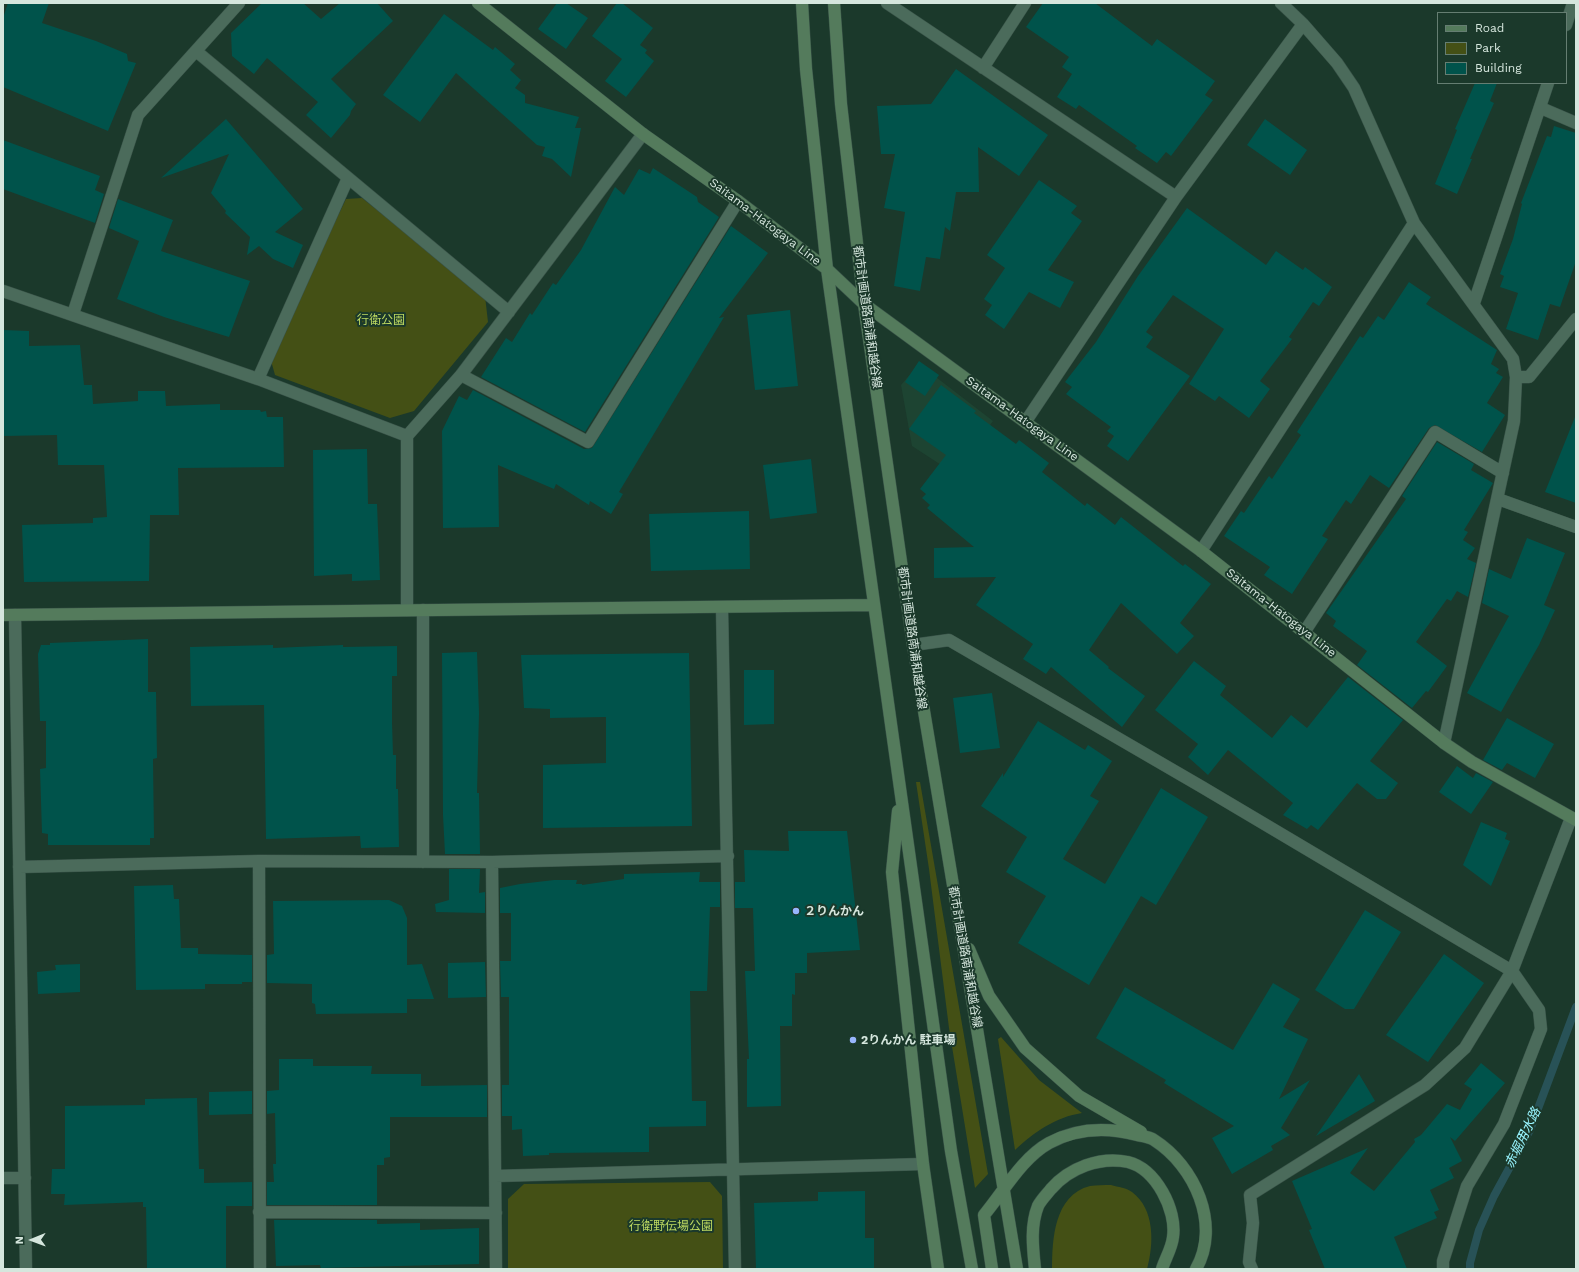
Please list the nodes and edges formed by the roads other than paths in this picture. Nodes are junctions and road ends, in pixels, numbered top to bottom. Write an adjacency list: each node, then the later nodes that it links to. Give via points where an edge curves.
1 (239, 3): 11 (street)
2 (478, 3): 16 (street, Saitama-Hatogaya Line)
3 (802, 3): 21 (street, via 806,69)
4 (834, 3): 24 (street, 都市計画道路南浦和越谷線, via 841,104)
5 (887, 3): 12 (street)
6 (1025, 3): 12 (street)
7 (1281, 3): 10 (street)
8 (1573, 3): 9 (street)
9 (1567, 23)
10 (1303, 24): 18 (street); 20 (street, via 1337,63 1354,88)
11 (196, 51): 17 (street); 26 (street, via 138,115)
12 (983, 68): 18 (street)
13 (1548, 84): 14 (street)
14 (1541, 108): 15 (street); 23 (street)
15 (1576, 123)
16 (643, 134): 19 (street, Saitama-Hatogaya Line); 25 (street)
17 (348, 178): 25 (street); 30 (street)
18 (1176, 197): 31 (street)
19 (738, 201): 21 (street, Saitama-Hatogaya Line); 28 (street, via 588,442)
20 (1414, 223): 23 (street); 36 (street)
21 (827, 269): 24 (street, Saitama-Hatogaya Line); 37 (street)
22 (3, 291): 26 (street)
23 (1474, 303): 29 (street, via 1513,359)
24 (864, 304): 31 (street, Saitama-Hatogaya Line); 43 (street, 都市計画道路南浦和越谷線)
25 (509, 312): 28 (street)
26 (73, 314): 30 (street)
27 (1576, 319): 29 (street, via 1529,377)
28 (461, 376): 32 (street)
29 (1516, 377): 33 (street, via 1514,421)
30 (258, 379): 32 (street)
31 (1026, 421): 36 (street, Saitama-Hatogaya Line)
32 (406, 436): 39 (street)
33 (1503, 474): 34 (street); 42 (street, via 1434,432)
34 (1498, 499): 35 (street); 44 (street)
35 (1576, 527)
36 (1201, 551): 42 (street, Saitama-Hatogaya Line)
37 (874, 605): 38 (street); 45 (street)
38 (722, 608): 40 (street); 47 (street)
39 (407, 610): 40 (street); 41 (street)
40 (423, 610): 49 (street)
41 (9, 615): 51 (street)
42 (1305, 631): 44 (street, Saitama-Hatogaya Line)
43 (913, 645): 52 (street, 都市計画道路南浦和越谷線); 53 (street, via 949,640)
44 (1444, 742): 46 (street, Saitama-Hatogaya Line, via 1472,762)
45 (900, 792): 55 (street, via 892,872); 68 (street, via 951,1151)
46 (1573, 818): 53 (street)
47 (728, 856): 50 (street); 56 (street)
48 (258, 861): 49 (street); 51 (street); 61 (street)
49 (423, 862): 50 (street)
50 (492, 862): 57 (street)
51 (19, 867): 59 (street)
52 (962, 934): 54 (street, via 989,996 1025,1048 1079,1096); 60 (street, 都市計画道路南浦和越谷線)
53 (1512, 971): 74 (street, via 1464,1048 1425,1085 1250,1195 1253,1223 1249,1262); 75 (street, via 1538,1010 1541,1029 1504,1124 1467,1186 1443,1261)
54 (1153, 1139): 60 (street, via 1119,1130 1077,1132 1048,1144 1029,1160); 73 (street, via 1173,1155 1195,1185 1205,1213 1206,1240)
55 (923, 1164): 56 (street); 67 (street)
56 (734, 1170): 57 (street); 66 (street)
57 (496, 1176): 62 (street)
58 (3, 1178): 59 (street)
59 (24, 1178): 63 (street)
60 (1004, 1191): 69 (street, via 984,1215); 70 (street, 都市計画道路南浦和越谷線)
61 (260, 1212): 62 (street); 64 (street)
62 (496, 1213): 65 (street)
63 (26, 1269)
64 (260, 1269)
65 (496, 1269)
66 (735, 1269)
67 (938, 1269)
68 (972, 1269)
69 (992, 1269)
70 (1017, 1269)
71 (1035, 1269): 72 (street, via 1032,1238 1038,1205 1060,1179 1082,1166 1104,1160 1128,1162 1144,1170 1163,1192 1172,1212 1173,1238)
72 (1162, 1269)
73 (1196, 1269)
74 (1252, 1269)
75 (1443, 1269)

